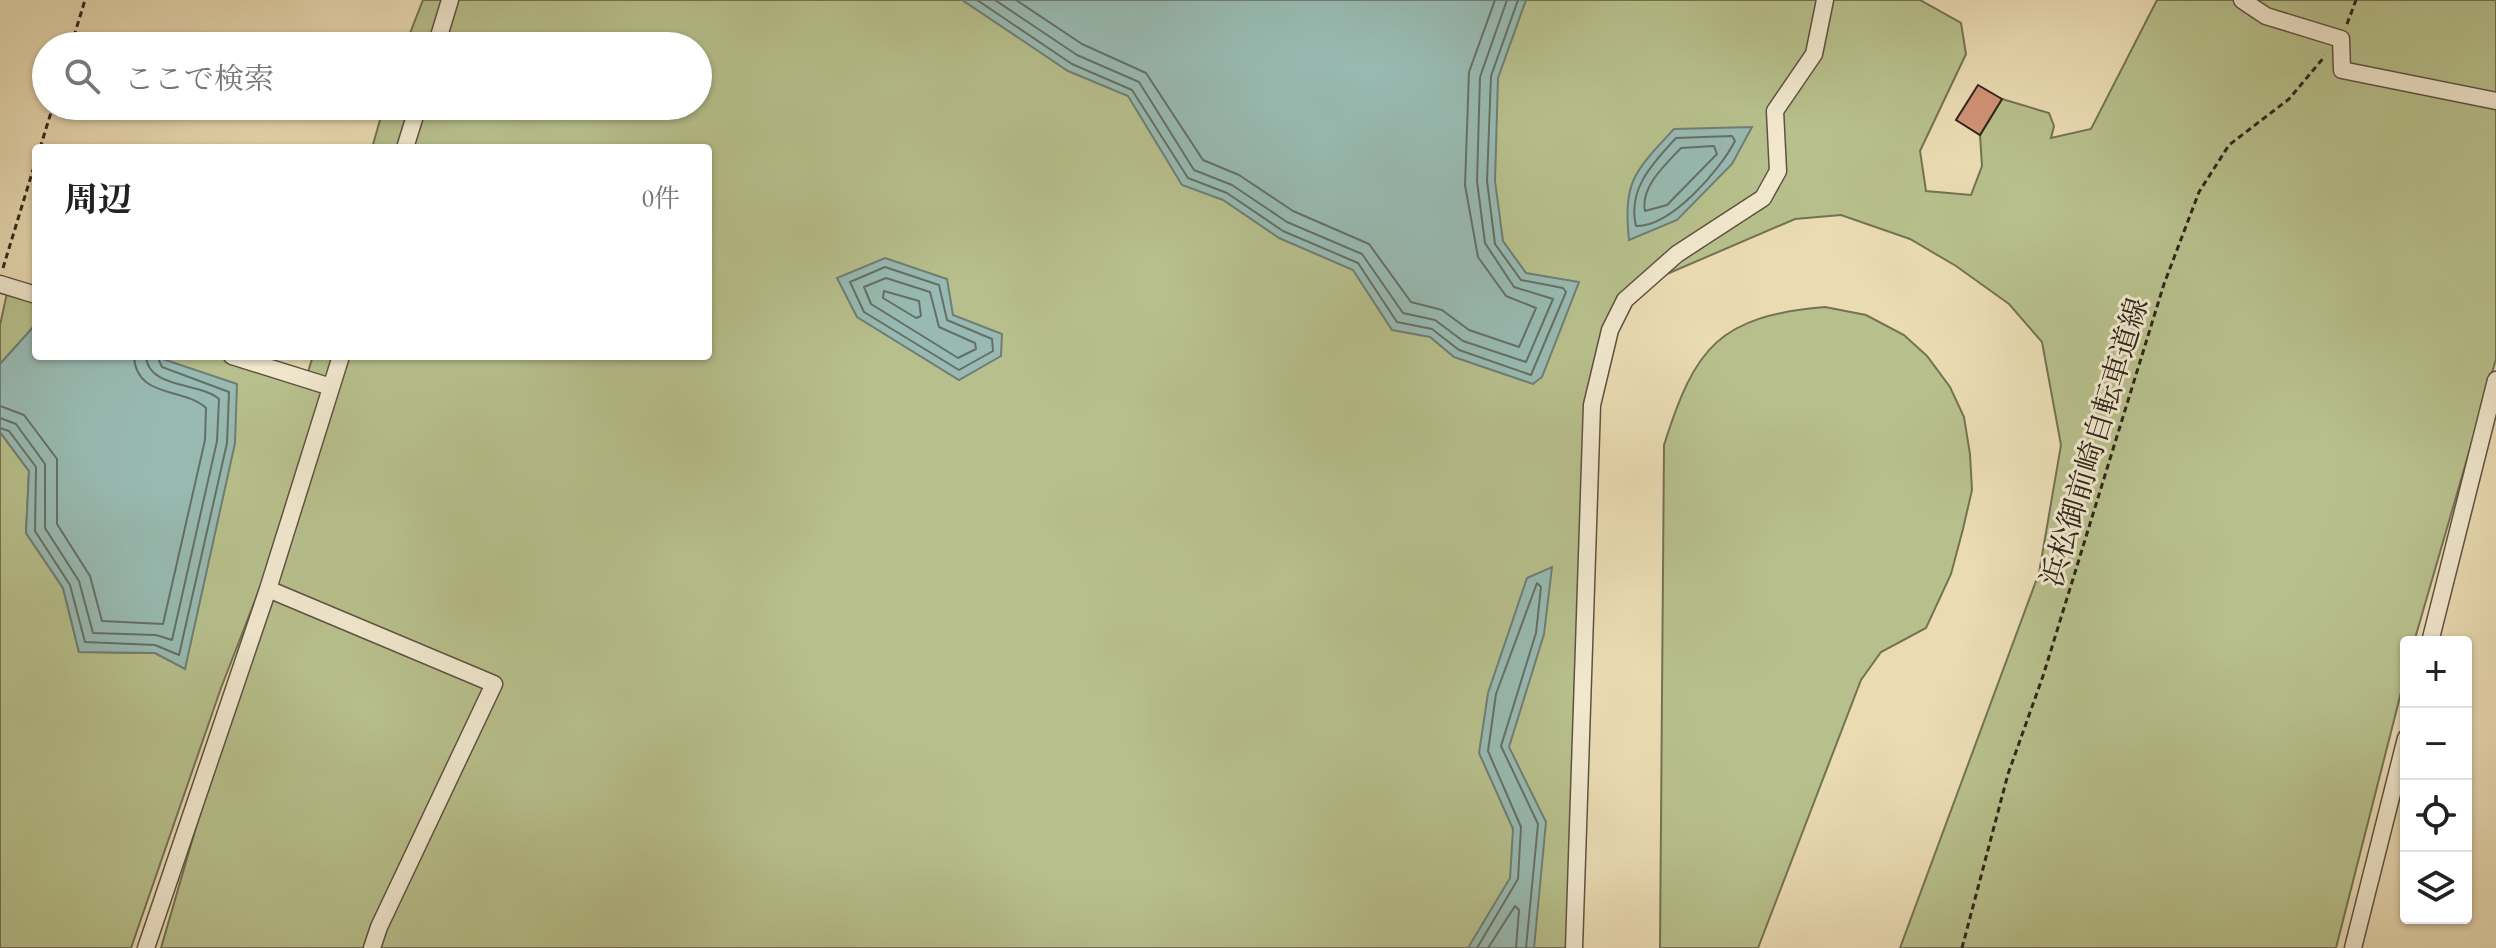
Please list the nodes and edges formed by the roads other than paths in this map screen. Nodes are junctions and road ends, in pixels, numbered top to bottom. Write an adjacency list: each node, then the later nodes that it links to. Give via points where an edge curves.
1 (450, 0): 4 (street)
2 (1825, 0): 19 (street, via 1814,54 1775,111 1778,171 1763,198 1677,254 1625,300 1610,330 1592,405)
3 (2242, 0): 5 (street, via 2266,16 2341,39 2342,70)
4 (440, 32)
5 (2496, 101)
6 (414, 120): 7 (street)
7 (406, 144)
8 (0, 281): 9 (street)
9 (32, 293)
10 (245, 360): 13 (street)
11 (340, 360): 13 (street)
12 (2496, 380): 15 (street)
13 (331, 387): 14 (street)
14 (268, 589): 17 (street); 18 (street, via 494,684)
15 (2432, 636)
16 (2400, 762): 20 (street)
17 (146, 948)
18 (372, 948)
19 (1574, 948)
20 (2353, 948)

